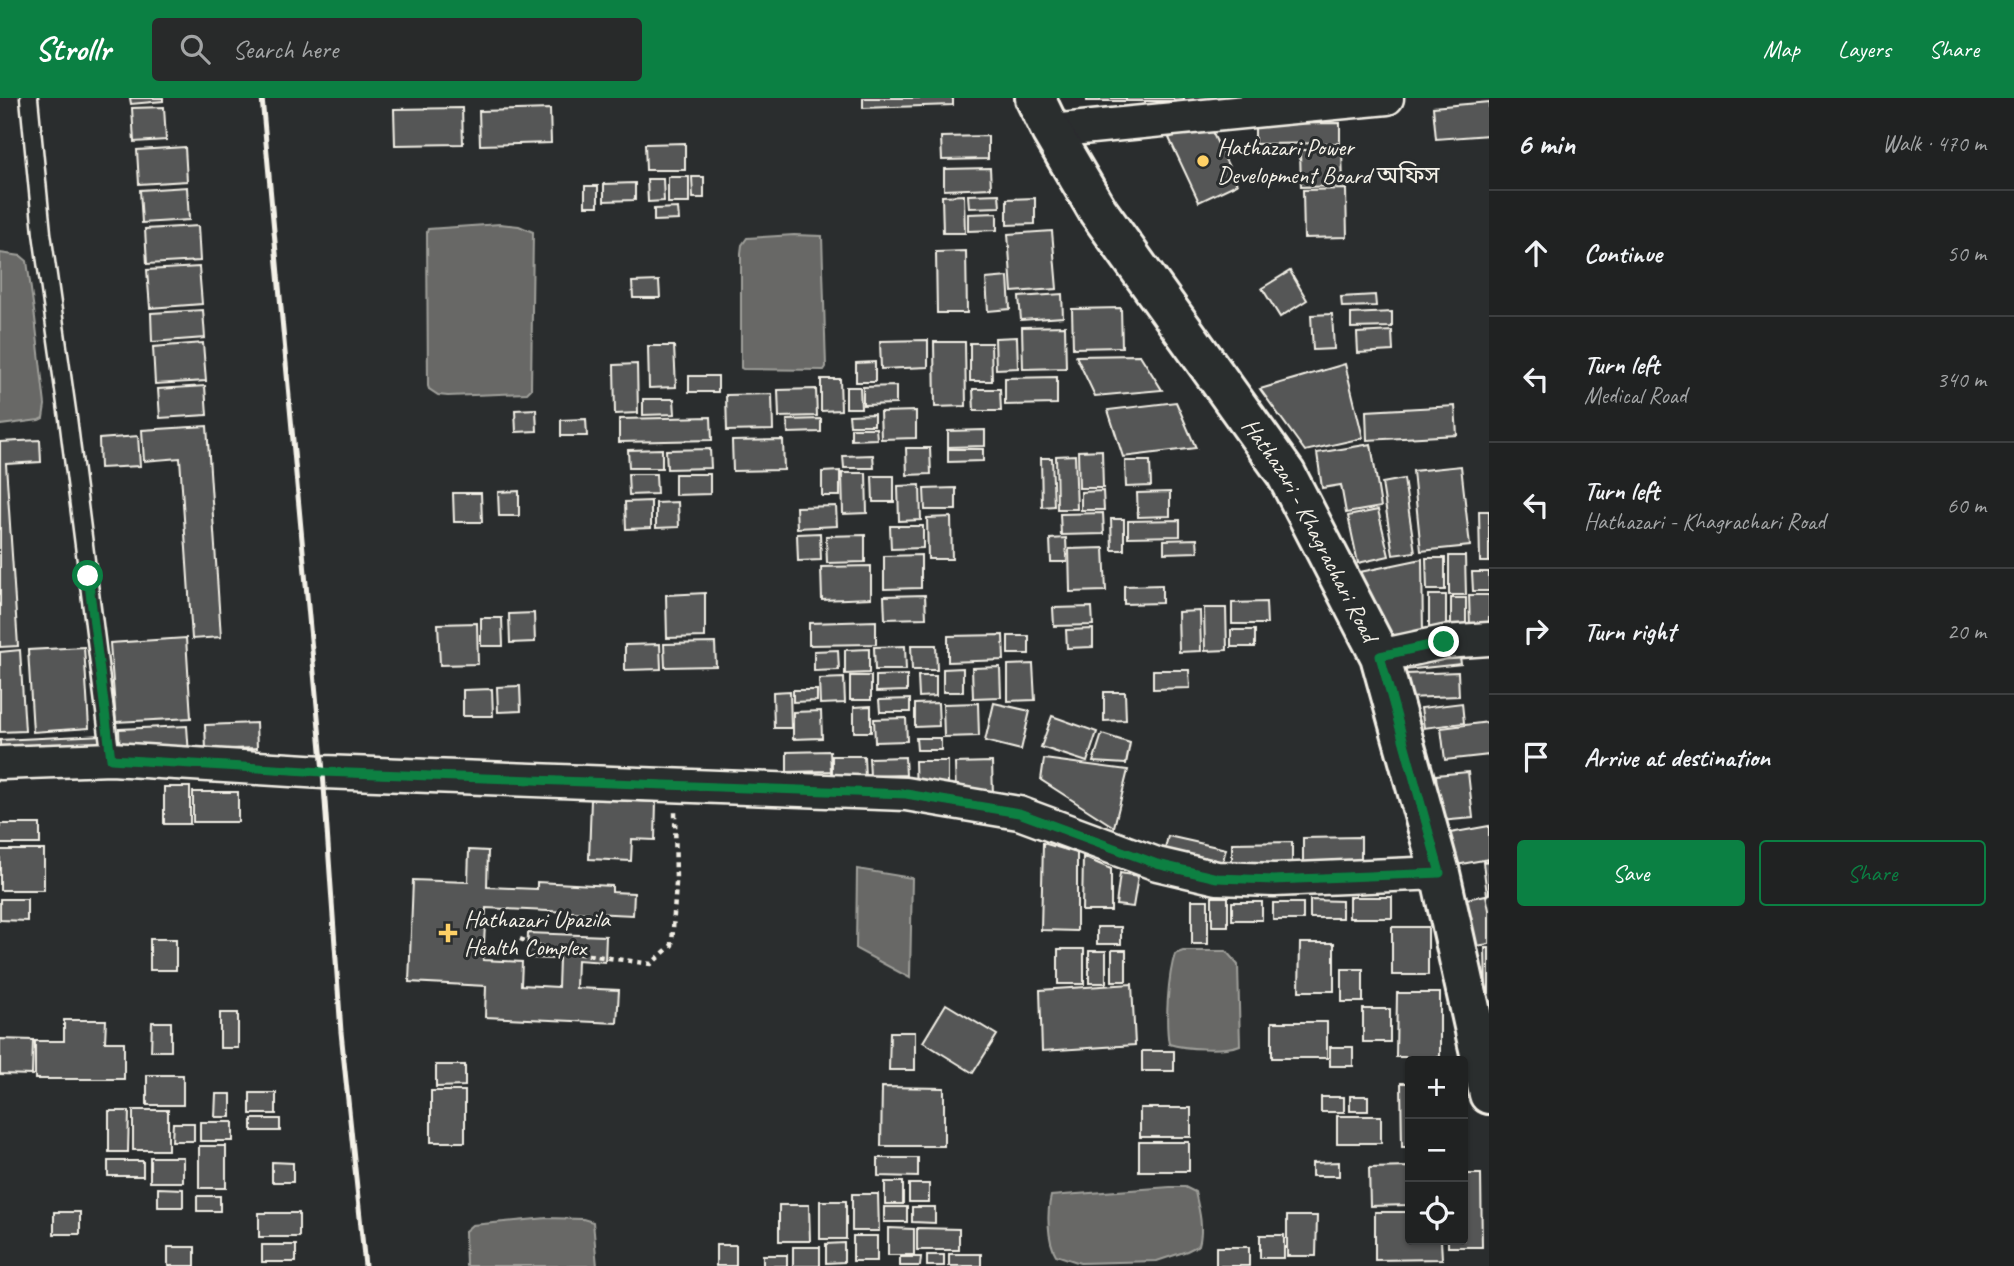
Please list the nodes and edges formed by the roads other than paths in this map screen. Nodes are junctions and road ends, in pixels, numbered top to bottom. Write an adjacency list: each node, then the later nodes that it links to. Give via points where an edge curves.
1 (29, 98): 6 (lane, via 41,233)
2 (1387, 98): 3 (street)
3 (1043, 114): 5 (main road, Hathazari - Khagrachari Road, via 1098,211 1286,474)
4 (1489, 639): 5 (street, via 1444,642)
5 (1380, 656): 8 (main road, Hathazari - Khagrachari Road)
6 (111, 759): 7 (street); 8 (street, via 323,772 906,794 1019,813 1157,864 1217,878)
7 (0, 764)
8 (1440, 873): 9 (main road, Hathazari - Khagrachari Road)
9 (1489, 1094)

